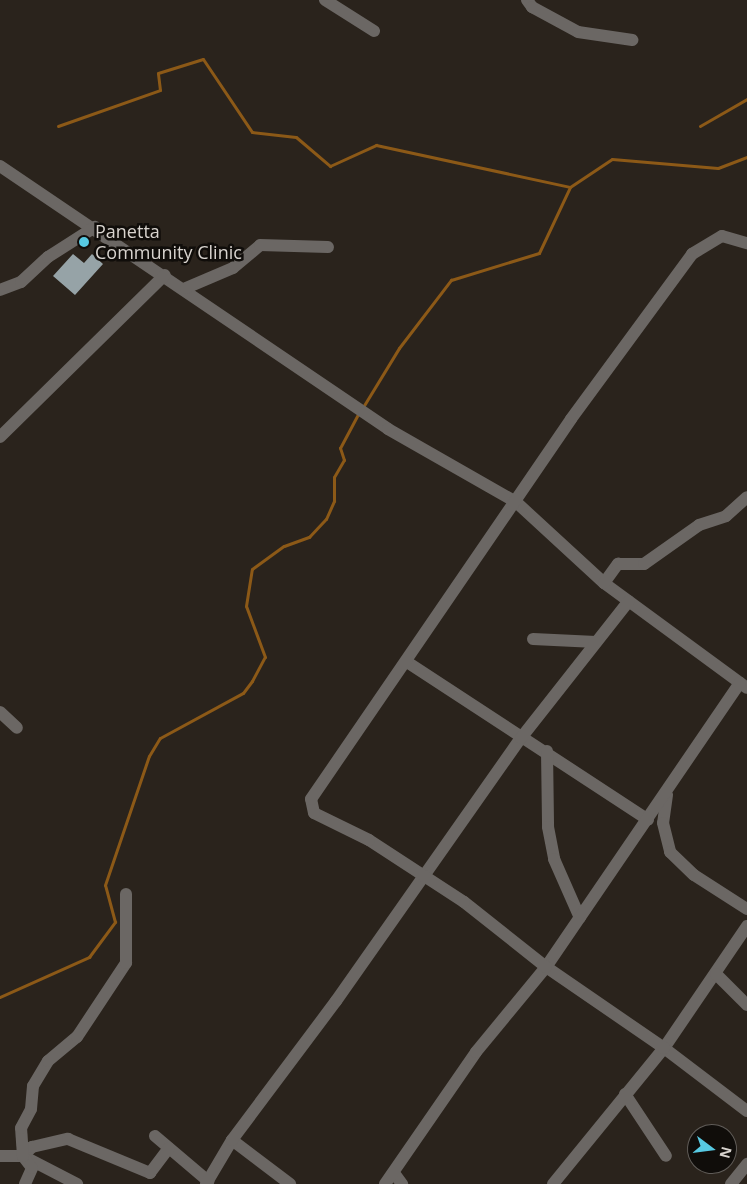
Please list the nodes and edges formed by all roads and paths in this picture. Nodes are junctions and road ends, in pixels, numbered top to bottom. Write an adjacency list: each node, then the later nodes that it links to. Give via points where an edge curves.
1 (325, 0): 3 (street)
2 (527, 0): 4 (street, via 532,7 578,32)
3 (374, 31)
4 (632, 40)
5 (0, 166): 6 (street)
6 (95, 227): 9 (street); 11 (street, via 48,257 21,282)
7 (747, 242): 14 (street, via 722,236 692,254 571,419)
8 (328, 247): 10 (street, via 260,245 233,268)
9 (166, 276): 10 (street); 12 (street)
10 (186, 288): 14 (street, via 388,429)
11 (0, 290)
12 (0, 438)
13 (747, 496): 15 (street, via 726,516 699,525 644,564 618,564)
14 (516, 502): 15 (street); 19 (street)
15 (604, 583): 16 (street)
16 (628, 601): 18 (street); 20 (street)
17 (533, 639): 18 (street)
18 (596, 642): 23 (street)
19 (406, 662): 23 (street); 27 (street, via 310,804 314,813 369,840)
20 (745, 687): 25 (street)
21 (0, 712): 22 (street)
22 (17, 728)
23 (521, 738): 24 (street); 27 (street)
24 (547, 751): 26 (street); 30 (street, via 548,827 554,859)
25 (667, 792): 26 (street); 29 (street, via 663,823 670,852 694,876)
26 (648, 820): 30 (street)
27 (424, 876): 32 (street); 39 (street)
28 (126, 894): 42 (street, via 126,963 77,1036 48,1061 33,1086 31,1109 21,1128)
29 (747, 909)
30 (580, 918): 32 (street)
31 (747, 926): 33 (street)
32 (546, 967): 35 (street); 45 (street, via 476,1052)
33 (716, 974): 34 (street); 35 (street)
34 (747, 1005)
35 (664, 1048): 36 (street); 37 (street)
36 (625, 1094): 43 (street); 52 (street)
37 (747, 1112)
38 (155, 1136): 40 (street)
39 (232, 1140): 46 (street); 49 (street)
40 (169, 1148): 42 (street, via 150,1173 68,1139 32,1147); 46 (street)
41 (0, 1156): 42 (street)
42 (23, 1156): 47 (street, via 32,1168); 48 (street)
43 (666, 1156)
44 (747, 1164): 53 (street)
45 (394, 1173): 50 (street); 51 (street)
46 (207, 1182)
47 (24, 1184)
48 (77, 1184)
49 (290, 1184)
50 (385, 1184)
51 (402, 1184)
52 (553, 1184)
53 (731, 1184)

